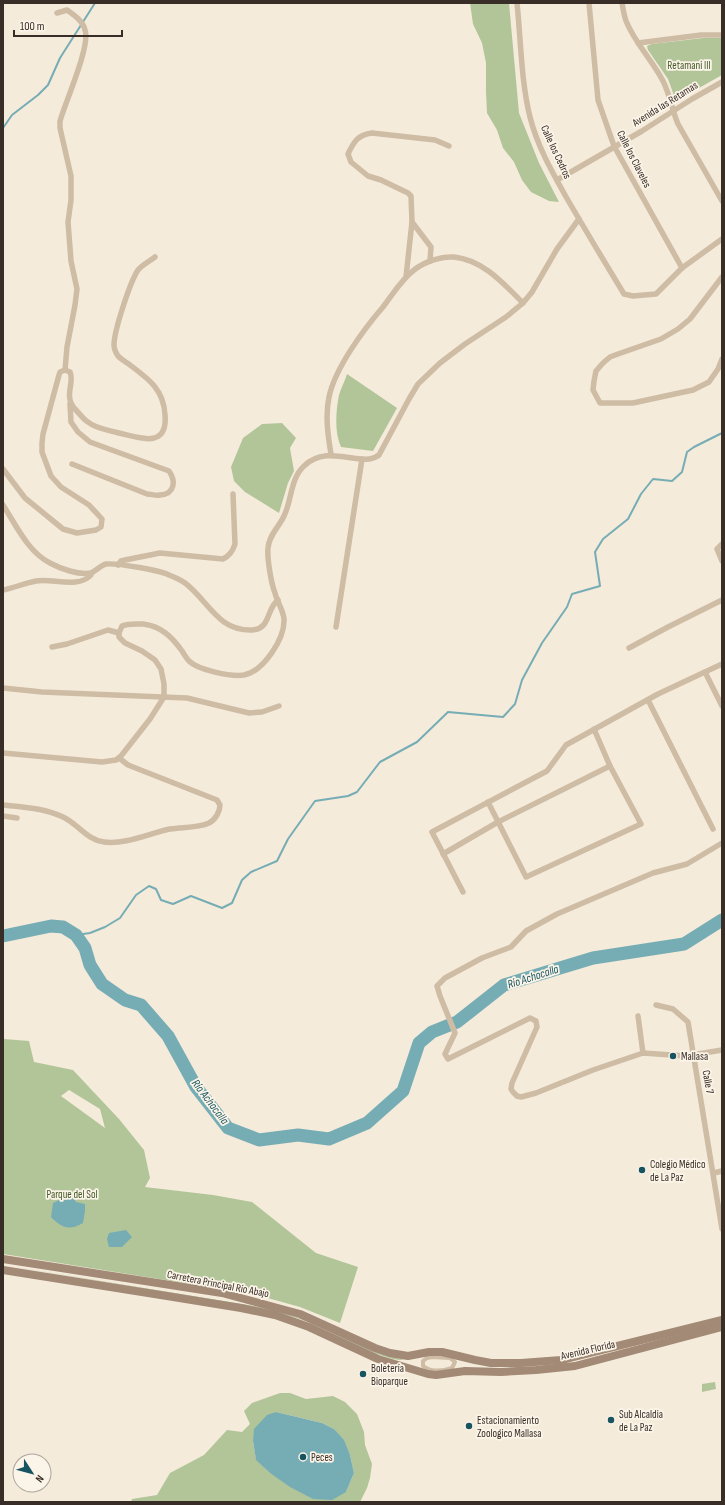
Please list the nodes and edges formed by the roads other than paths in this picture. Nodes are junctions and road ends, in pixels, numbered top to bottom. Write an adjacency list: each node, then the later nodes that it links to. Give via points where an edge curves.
1 (517, 3): 11 (street, Calle los Cedros, via 530,117 538,141)
2 (588, 3): 10 (street, Calle los Claveles, via 598,100)
3 (622, 3): 6 (street, via 625,19)
4 (57, 13): 23 (street, via 67,10 86,30 84,50 60,121 71,176 68,222 71,261 77,289 66,346)
5 (722, 35): 6 (street)
6 (638, 43): 8 (street, via 663,81)
7 (722, 82): 8 (street, Avenida las Retamas)
8 (672, 112): 10 (street, Avenida las Retamas); 12 (street)
9 (449, 146): 14 (street, via 435,140 372,133 363,134 353,143 348,154 351,162 368,176 411,196)
10 (614, 146): 11 (street, Avenida las Retamas); 18 (street, Calle los Claveles)
11 (557, 180): 13 (street, Calle los Cedros)
12 (722, 201)
13 (579, 219): 18 (street, Calle los Cedros, via 624,294 656,294); 21 (street)
14 (412, 222): 17 (street, via 431,247); 19 (street)
15 (722, 239): 18 (street)
16 (155, 257): 24 (street, via 138,270 132,283 116,330 114,346 118,356 151,382 160,393 166,415 164,429 155,438 145,440 105,430 88,423)
17 (430, 261): 19 (street); 21 (street, via 453,257 471,261 498,278)
18 (682, 268)
19 (406, 277): 25 (street, via 363,332 334,383 329,397 327,420)
20 (722, 277): 22 (street, via 690,319 678,329 657,341 606,360 596,371 593,390 600,403 633,402 693,390 709,382)
21 (523, 303): 26 (street, via 428,374 418,384 381,452 376,458)
22 (722, 359)
23 (65, 370): 24 (street, via 72,376); 28 (street, via 59,375 43,434 42,452 55,482 96,512 102,519 101,526 96,530 77,532 63,529 25,498)
24 (70, 402): 27 (street, via 72,422 78,432 90,442 168,471 174,478 174,486 168,493 147,494)
25 (331, 454): 26 (street); 36 (street, via 308,462 298,472 284,516 270,537 268,550 272,581)
26 (362, 459): 38 (street)
27 (72, 464)
28 (3, 468)
29 (233, 494): 33 (street, via 235,544 233,551 225,558 160,553 121,561)
30 (3, 505): 34 (street, via 42,559 61,568)
31 (722, 544): 32 (street, via 717,549)
32 (722, 561)
33 (118, 565): 34 (street, via 105,564); 36 (street, via 168,574 185,583 218,619 245,630 264,626 272,606)
34 (91, 573): 35 (street, via 88,578 79,581 37,581)
35 (3, 590)
36 (278, 600): 39 (street, via 284,619 277,643 263,664 244,675 227,674 197,666 189,661 170,636 148,625 128,624 122,626)
37 (722, 600): 41 (street)
38 (336, 628)
39 (118, 633): 40 (street, via 108,630); 45 (street, via 125,643 142,651 158,664 163,679)
40 (52, 647)
41 (630, 648)
42 (722, 664): 43 (street)
43 (705, 672): 46 (street); 48 (street)
44 (3, 688): 45 (street)
45 (164, 697): 47 (street, via 187,698 249,713); 51 (street)
46 (648, 700): 49 (street); 58 (street)
47 (279, 706)
48 (722, 706)
49 (594, 730): 52 (street); 53 (street, via 566,745 547,771)
50 (3, 753): 51 (street, via 102,762)
51 (119, 758): 54 (street, via 128,765 217,800 220,805 216,816 202,825 114,843 93,839 65,818 49,811)
52 (610, 766): 57 (street); 57 (street, via 641,824 526,877)
53 (488, 802): 57 (street); 60 (street, via 432,832)
54 (3, 805)
55 (3, 816): 56 (street)
56 (16, 818)
57 (498, 822): 60 (street)
58 (713, 829)
59 (722, 842): 65 (street, via 687,864 653,873 557,914 526,931 511,947 482,958 445,978 437,986 455,1033 445,1054 448,1059 530,1018 536,1021 536,1027 512,1083 511,1089 517,1096 536,1093)
60 (443, 854): 61 (street)
61 (463, 892)
62 (656, 1005): 66 (street, Calle 7, via 673,1009 688,1022)
63 (638, 1016): 65 (street)
64 (722, 1050): 66 (street)
65 (643, 1053): 66 (street)
66 (694, 1055): 68 (street, Calle 7)
67 (722, 1171): 68 (street)
68 (714, 1173): 69 (street, Calle 7)
69 (722, 1230)
70 (3, 1259): 74 (main road, Carretera Principal Río Abajo, via 222,1293 300,1314 390,1353 408,1356)
71 (3, 1270): 77 (main road, Carretera Principal Río Abajo, via 270,1314 309,1327 378,1359)
72 (722, 1320): 75 (main road, Avenida Florida, via 561,1360 490,1363)
73 (722, 1327): 76 (main road, Avenida Florida, via 569,1367 501,1372)
74 (422, 1354): 75 (main road, Carretera Principal Río Abajo, via 442,1352); 77 (main road, via 419,1362)
75 (456, 1355): 76 (main road, via 459,1364)
76 (454, 1370): 76 (street, via 425,1368 423,1361 432,1357 450,1358 454,1362); 77 (main road, Carretera Principal Río Abajo, via 436,1375)
77 (420, 1371)

